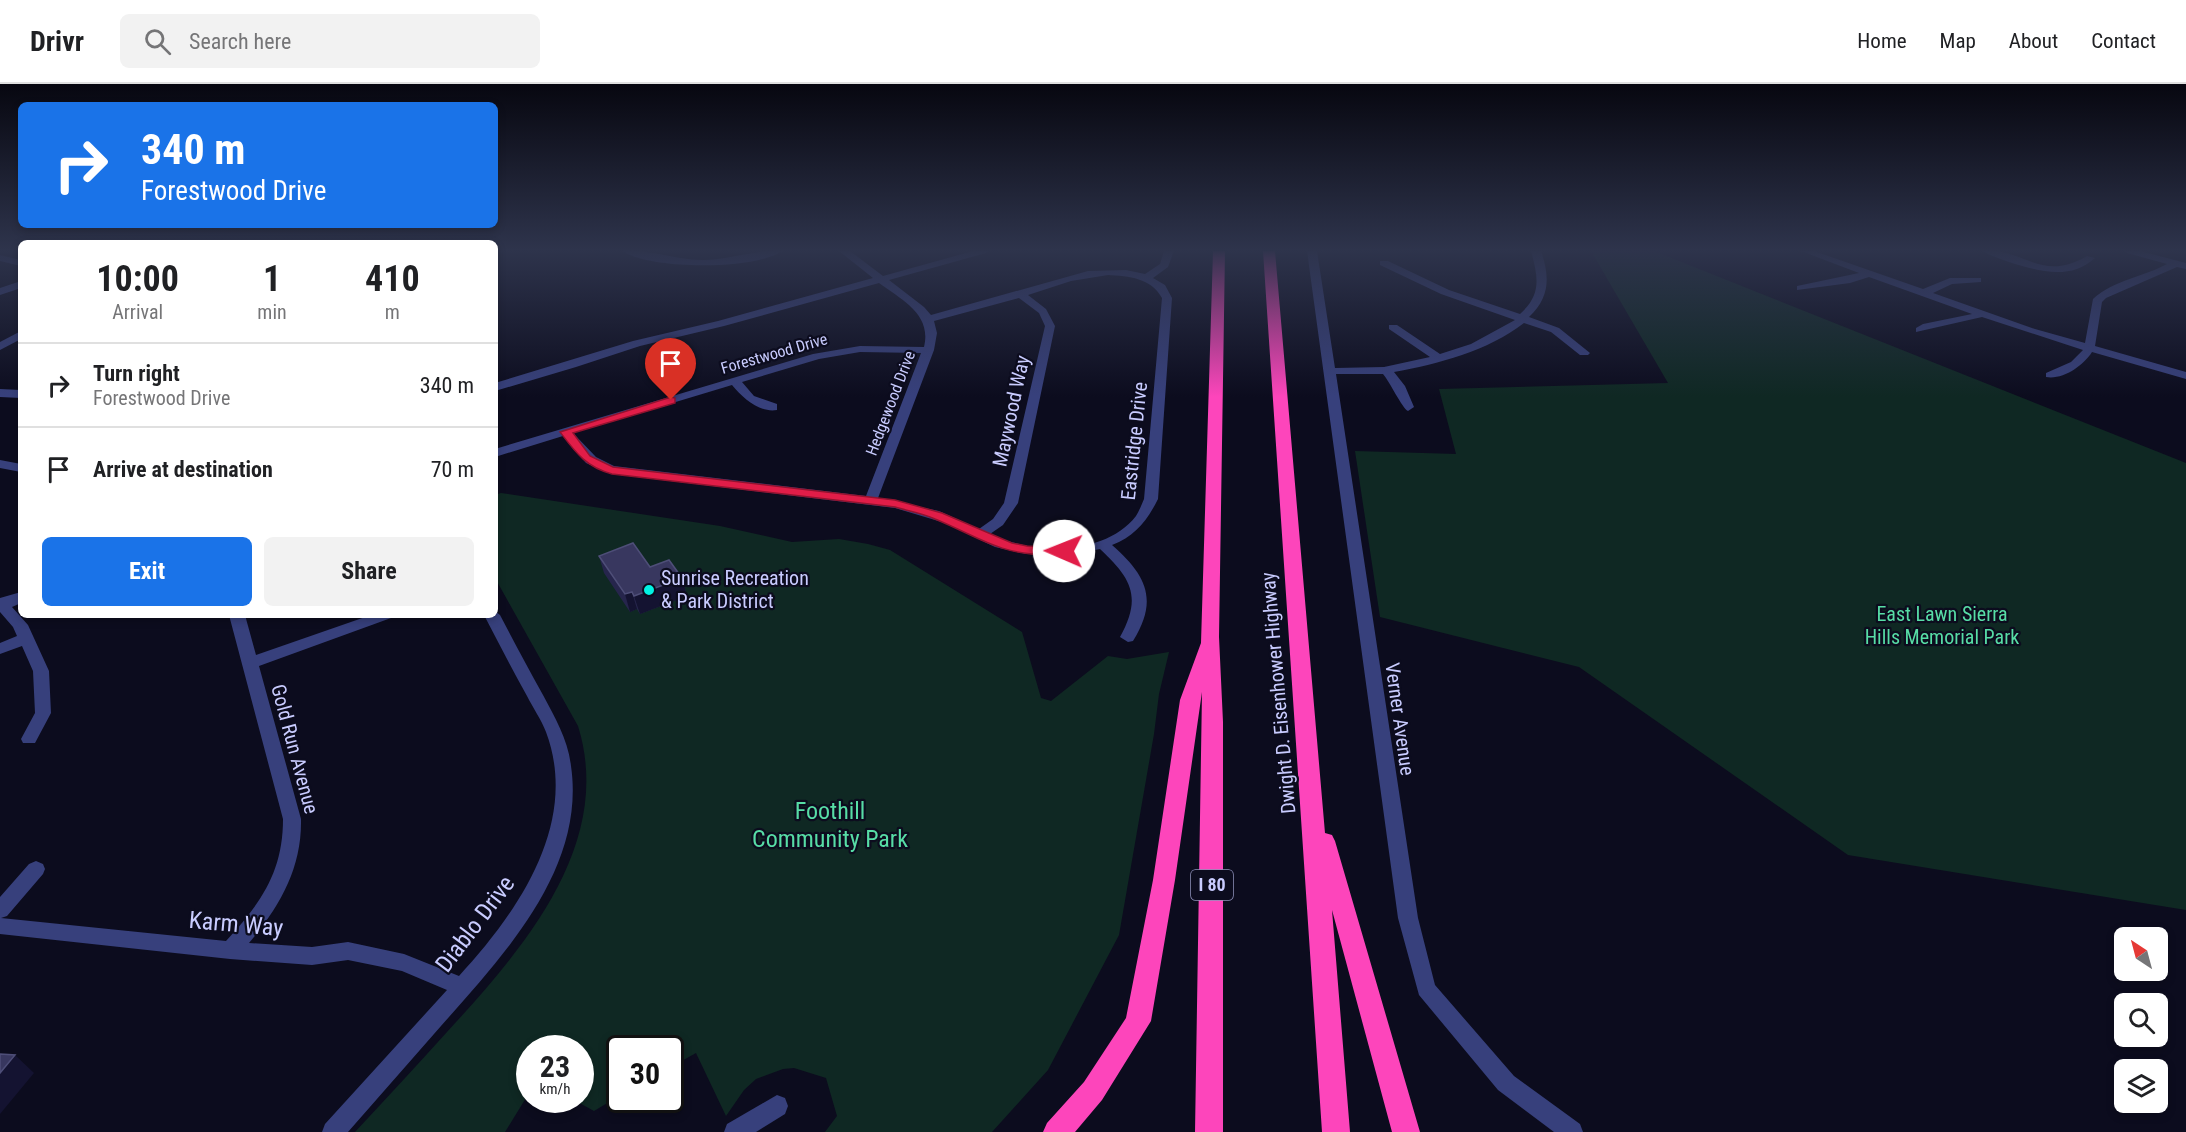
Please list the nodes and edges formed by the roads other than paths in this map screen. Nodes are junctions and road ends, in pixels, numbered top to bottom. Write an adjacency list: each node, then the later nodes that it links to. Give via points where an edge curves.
1 (806, 300): 29 (street, via 638,343)
2 (906, 300): 14 (street)
3 (998, 300): 14 (street)
4 (1029, 300): 39 (street, Maywood Way, via 1047,315 1050,326 1011,503 998,522)
5 (1167, 300): 40 (street, Eastridge Drive, via 1151,499 1133,527)
6 (1218, 300): 48 (highway, I 80)
7 (1273, 300): 52 (highway, Dwight D. Eisenhower Highway)
8 (1319, 300): 25 (street, Verner Avenue)
9 (1468, 300): 15 (street)
10 (1537, 300): 15 (street)
11 (1942, 300): 13 (street)
12 (2099, 300): 20 (street)
13 (1981, 314): 17 (street); 20 (street)
14 (928, 319): 21 (street, Hedgewood Drive, via 933,335)
15 (1523, 319): 22 (street, via 1555,330); 23 (street, via 1487,341)
16 (1393, 327): 23 (street)
17 (1920, 330)
18 (18, 336): 19 (street)
19 (0, 347)
20 (2090, 349): 26 (street, via 2068,369); 27 (street)
21 (928, 350): 28 (street, Forestwood Drive, via 831,353); 38 (street, Hedgewood Drive)
22 (1584, 353)
23 (1437, 357): 24 (street)
24 (1386, 370): 25 (street); 33 (street)
25 (1329, 371): 65 (street, Verner Avenue, via 1408,918 1426,989 1506,1083)
26 (2050, 375)
27 (2186, 376)
28 (734, 381): 32 (street, via 750,399); 34 (street, Forestwood Drive)
29 (498, 386)
30 (0, 393): 31 (street)
31 (18, 394)
32 (773, 407)
33 (1408, 407)
34 (566, 432): 35 (street, Forestwood Drive); 38 (street, Eastridge Drive, via 586,458 612,470)
35 (498, 452)
36 (0, 465): 37 (street)
37 (18, 468)
38 (871, 500): 39 (street, Eastridge Drive, via 938,515)
39 (980, 535): 40 (street, Eastridge Drive, via 1010,547 1036,551)
40 (1103, 544): 46 (street, via 1130,570 1139,586 1140,614)
41 (18, 598): 42 (street)
42 (2, 604): 47 (street)
43 (238, 618): 50 (street, Gold Run Avenue)
44 (378, 618): 50 (street)
45 (494, 618): 57 (street, Diablo Drive, via 555,734 563,760 565,801 555,845 535,891 513,927)
46 (1128, 637)
47 (27, 638): 49 (street); 51 (street, via 41,671 43,713)
48 (1210, 638): 61 (highway, via 1190,700 1164,880 1138,1021 1093,1091); 62 (highway, I 80, via 1213,722)
49 (0, 649)
50 (250, 663): 56 (street, Gold Run Avenue, via 293,832 288,863 272,898)
51 (29, 739)
52 (1314, 807): 63 (highway, Dwight D. Eisenhower Highway); 64 (highway)
53 (36, 869): 54 (street)
54 (0, 910)
55 (0, 926): 56 (street, Karm Way)
56 (230, 950): 57 (street, Karm Way, via 312,956 348,951 404,963)
57 (463, 987): 59 (street, Diablo Drive)
58 (777, 1106): 60 (street)
59 (333, 1132)
60 (735, 1132)
61 (1057, 1132)
62 (1209, 1132)
63 (1335, 1132)
64 (1406, 1132)
65 (1572, 1132)

